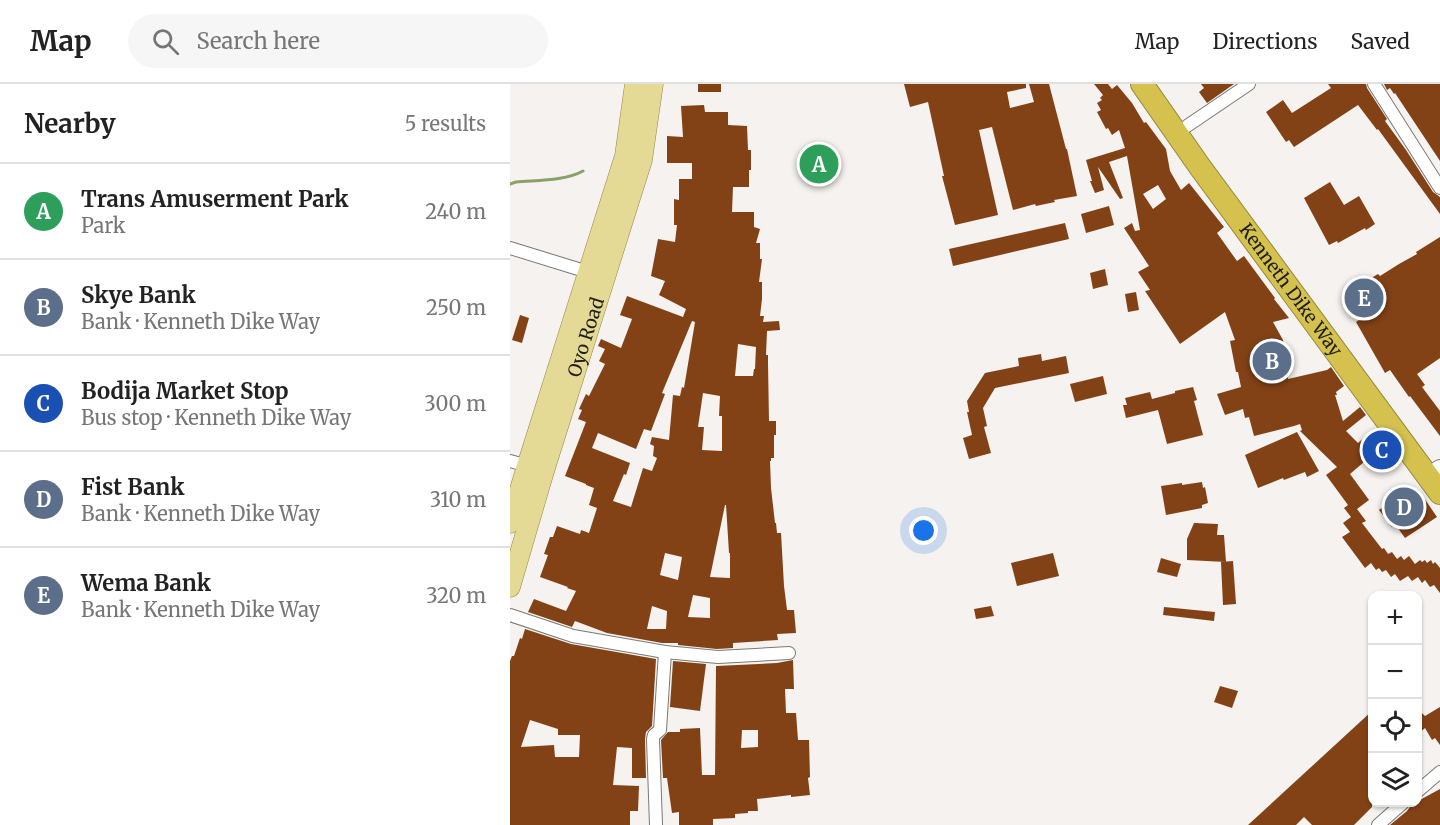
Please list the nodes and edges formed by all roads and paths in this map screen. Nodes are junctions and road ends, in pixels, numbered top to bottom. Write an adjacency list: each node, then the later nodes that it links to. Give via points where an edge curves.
1 (635, 84): 10 (main road, Oyo Road, via 625,156)
2 (653, 84): 11 (main road, Oyo Road, via 642,160)
3 (1142, 84): 12 (highway, Kenneth Dike Way, via 1200,167)
4 (1156, 84): 7 (highway, Kenneth Dike Way)
5 (1249, 84): 7 (street)
6 (1374, 84): 8 (street)
7 (1187, 126): 12 (highway, Kenneth Dike Way)
8 (1440, 188)
9 (510, 248): 10 (street)
10 (588, 272): 11 (main road, Oyo Road)
11 (527, 466): 13 (main road, Oyo Road); 14 (main road, Oyo Road)
12 (1437, 476)
13 (510, 523)
14 (510, 587)
15 (510, 615): 16 (street, via 573,636)
16 (665, 652): 17 (street, via 718,657); 21 (street, via 660,730 653,739)
17 (789, 653)
18 (1440, 772): 19 (street)
19 (1422, 788)
20 (1398, 807): 22 (street)
21 (656, 825)
22 (1378, 825)

